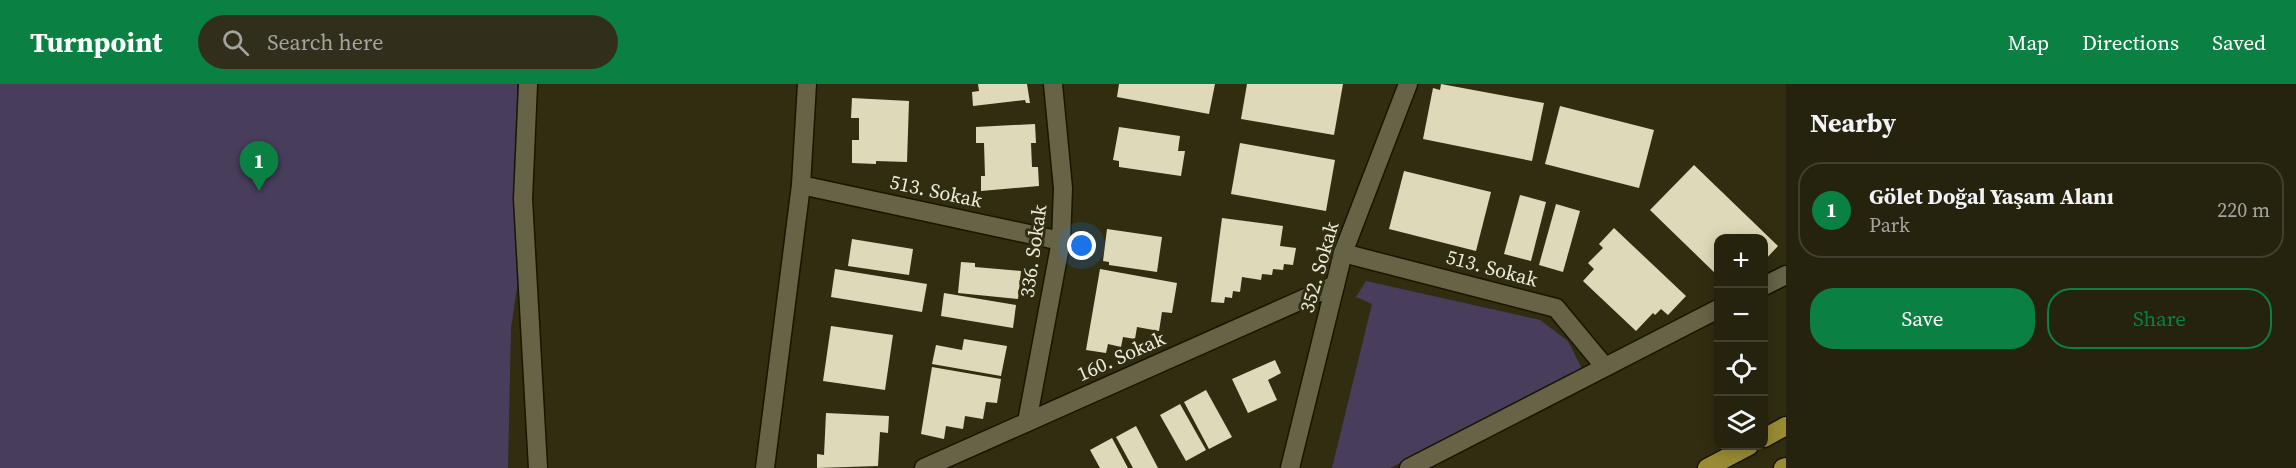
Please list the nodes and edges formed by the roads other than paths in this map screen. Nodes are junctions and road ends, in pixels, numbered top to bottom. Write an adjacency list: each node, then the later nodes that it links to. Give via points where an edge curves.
1 (528, 84): 17 (street, via 523,199)
2 (807, 84): 5 (street)
3 (1053, 84): 6 (street, 336. Sokak, via 1064,188)
4 (1408, 84): 7 (street, 352. Sokak)
5 (801, 185): 6 (street, 513. Sokak); 18 (street)
6 (1062, 241): 13 (street, 336. Sokak)
7 (1343, 253): 10 (street, 352. Sokak); 12 (street, 513. Sokak, via 1556,308)
8 (1786, 275): 9 (street)
9 (1768, 284)
10 (1335, 285): 13 (street, 160. Sokak); 20 (street, 352. Sokak)
11 (1714, 312): 12 (street)
12 (1605, 367): 21 (street)
13 (1027, 422): 19 (street, 160. Sokak)
14 (1786, 426): 15 (main road)
15 (1768, 436)
16 (1741, 450): 22 (main road)
17 (538, 468)
18 (765, 468)
19 (924, 468)
20 (1290, 468)
21 (1409, 468)
22 (1707, 468)

